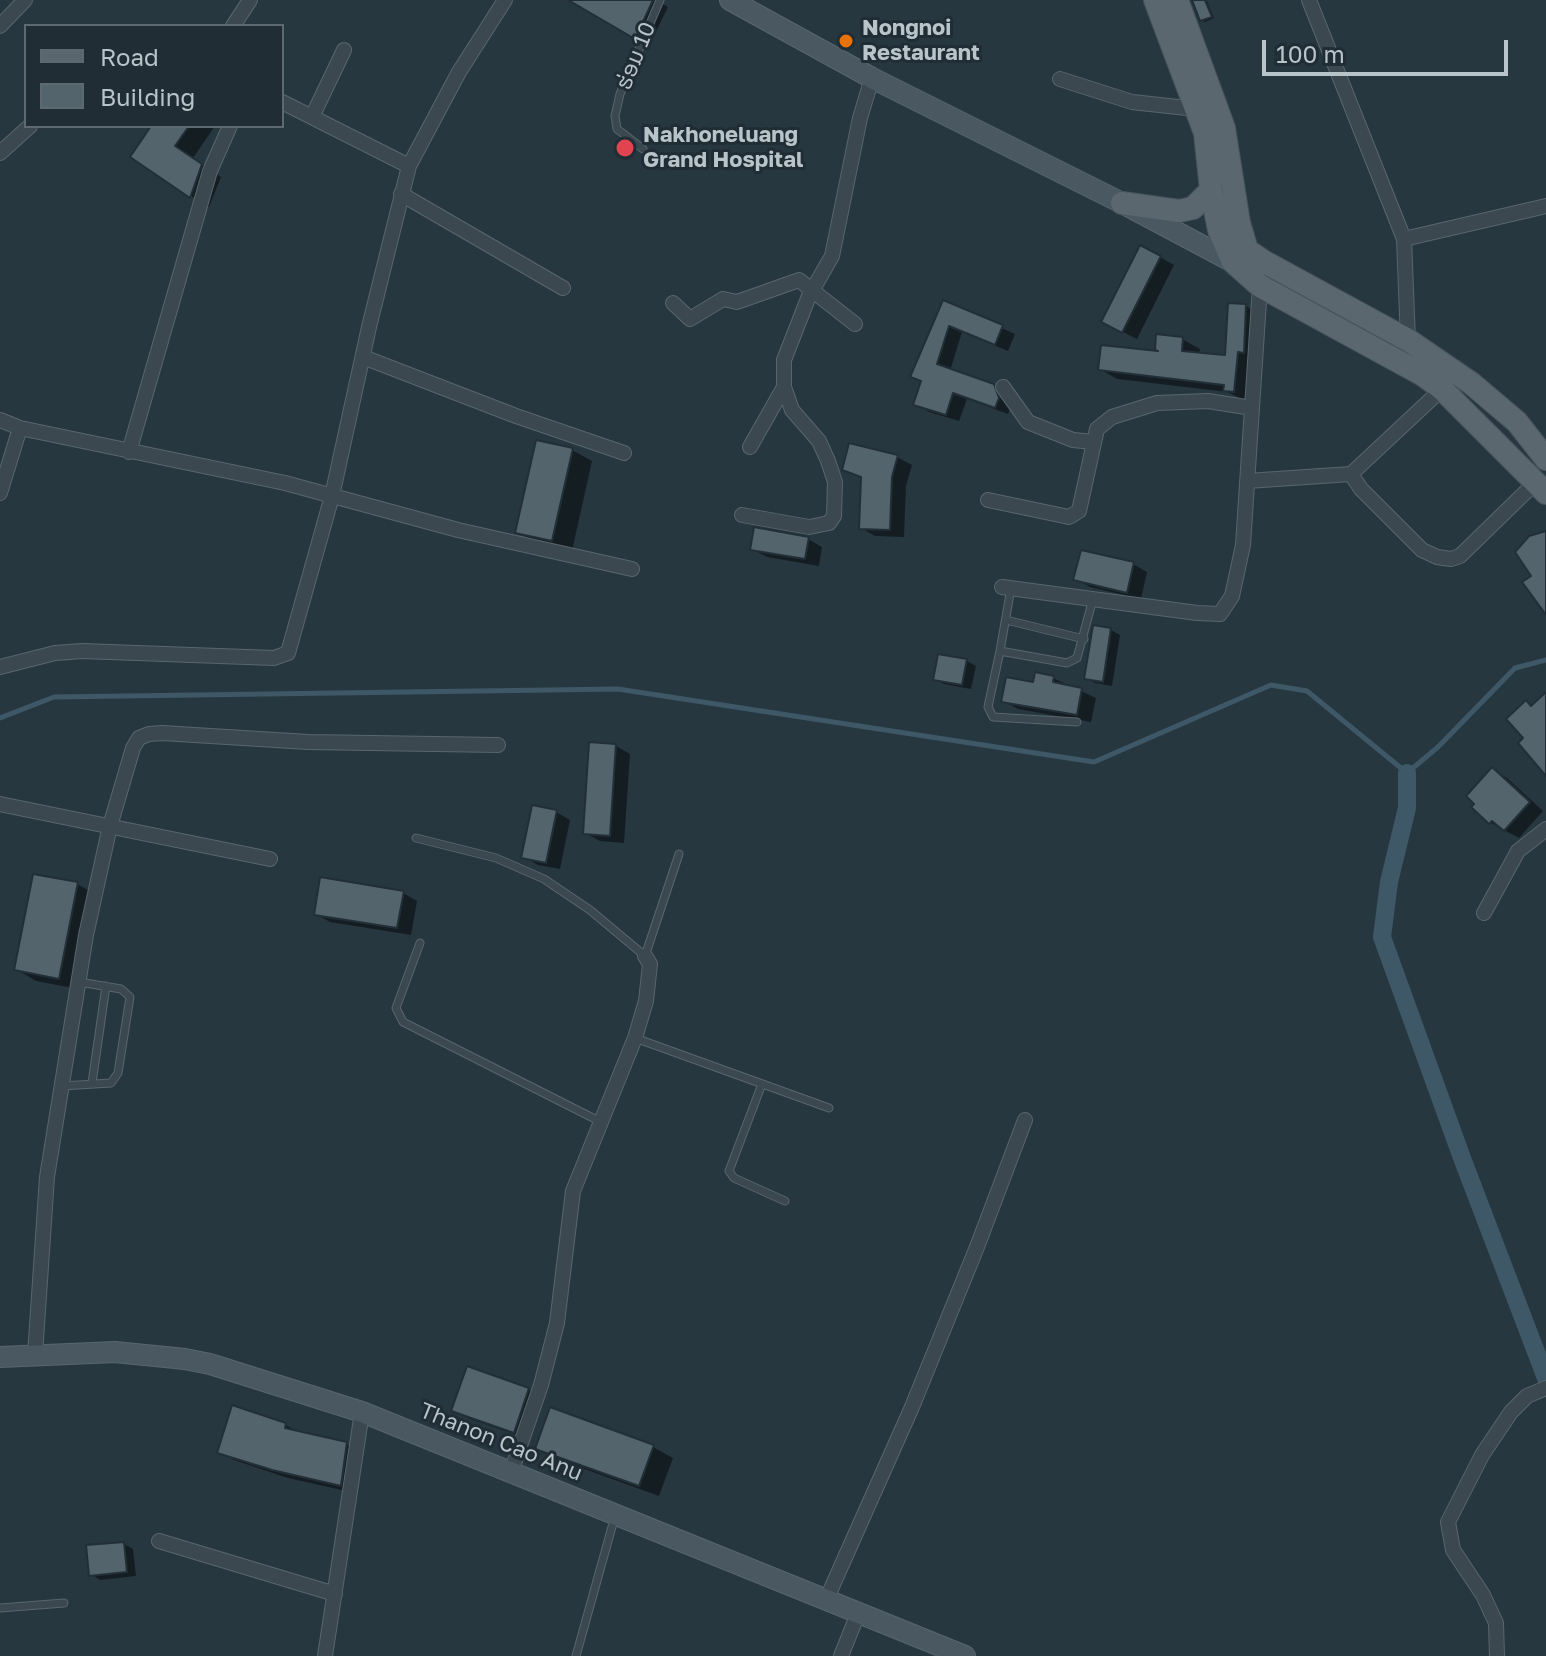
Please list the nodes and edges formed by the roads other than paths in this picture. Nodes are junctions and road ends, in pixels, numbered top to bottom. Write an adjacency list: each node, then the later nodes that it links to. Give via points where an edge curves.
1 (25, 0): 10 (street)
2 (250, 0): 9 (street)
3 (660, 0): 19 (lane, ຮ່ອມ 10, via 615,116 617,129)
4 (730, 0): 12 (street)
5 (1155, 0): 15 (main road)
6 (1177, 0): 26 (main road, via 1224,128)
7 (1309, 0): 27 (street)
8 (499, 2): 21 (street)
9 (234, 24)
10 (0, 26)
11 (344, 50): 16 (street)
12 (872, 78): 24 (street); 31 (street, via 832,256)
13 (1060, 79): 15 (street, via 1132,102)
14 (284, 103): 16 (street)
15 (1196, 109): 22 (main road, via 1205,133)
16 (312, 117): 21 (street)
17 (28, 128): 20 (street)
18 (229, 128): 44 (street, via 210,171)
19 (643, 149)
20 (0, 153)
21 (409, 166): 23 (street)
22 (1211, 190): 24 (main road, via 1193,208 1179,211); 26 (main road)
23 (401, 194): 30 (street); 35 (street)
24 (1122, 203): 26 (street, via 1188,227); 28 (street)
25 (1546, 206): 27 (street)
26 (1229, 227): 28 (main road)
27 (1404, 239): 34 (street)
28 (1240, 256): 29 (main road); 34 (main road, via 1263,261)
29 (1260, 286): 38 (main road); 39 (street)
30 (563, 288)
31 (813, 290): 32 (street, via 797,280 737,302 723,299 690,319); 33 (street); 36 (street, via 784,360)
32 (673, 303)
33 (855, 324)
34 (1408, 340): 46 (main road, via 1517,422)
35 (363, 357): 45 (street); 51 (street)
36 (784, 387): 43 (street); 53 (street, via 792,410 819,441 828,461 835,482 834,516 829,523 809,527)
37 (1003, 387): 42 (street, via 1028,422 1073,440)
38 (1442, 389): 47 (street); 49 (main road)
39 (1252, 408): 42 (street, via 1208,401 1157,403 1112,417 1097,429); 48 (street)
40 (0, 420): 41 (street)
41 (20, 428): 44 (street); 50 (street)
42 (1094, 442): 52 (street, via 1079,511 1069,517)
43 (750, 447)
44 (129, 452): 51 (street)
45 (624, 453)
46 (1546, 459)
47 (1351, 474): 48 (street); 49 (street, via 1422,550 1451,559)
48 (1247, 481): 56 (street, via 1243,545 1232,596 1220,614)
49 (1541, 487)
50 (0, 493)
51 (332, 496): 54 (street); 60 (street, via 288,653 274,658 69,652)
52 (988, 500)
53 (742, 515)
54 (632, 569)
55 (1007, 588): 56 (street); 57 (lane)
56 (1093, 599): 58 (lane)
57 (1006, 620): 58 (lane); 59 (lane)
58 (1084, 639): 59 (lane, via 1071,663)
59 (1000, 651): 61 (lane, via 988,707 993,717)
60 (0, 667)
61 (1077, 722)
62 (498, 745): 64 (street, via 149,734 133,748)
63 (0, 804): 64 (street)
64 (110, 826): 68 (street); 72 (street)
65 (1546, 829): 69 (street, via 1518,851)
66 (416, 838): 71 (lane, via 496,858 544,879)
67 (679, 854): 71 (lane)
68 (270, 859)
69 (1484, 913)
70 (420, 943): 80 (lane, via 396,1008 403,1022)
71 (645, 956): 74 (street, via 650,976)
72 (79, 982): 73 (lane); 77 (street)
73 (106, 986): 75 (lane); 75 (lane, via 130,997 116,1079)
74 (635, 1038): 76 (lane); 80 (street)
75 (92, 1083): 77 (lane)
76 (762, 1084): 78 (lane); 81 (lane, via 729,1171)
77 (62, 1086): 82 (street, via 47,1177)
78 (829, 1108)
79 (1025, 1120): 90 (street, via 912,1407)
80 (599, 1121): 86 (street, via 573,1191 557,1323)
81 (785, 1201)
82 (35, 1355): 83 (street, Thanon Cao Anu); 85 (street, Thanon Cao Anu, via 115,1352 185,1359)
83 (0, 1357)
84 (1546, 1388): 98 (street, via 1527,1396 1511,1412 1448,1522 1453,1550 1496,1623)
85 (362, 1412): 86 (street, Thanon Cao Anu); 89 (street)
86 (511, 1472): 87 (street, Thanon Cao Anu)
87 (616, 1514): 90 (street, Thanon Cao Anu); 95 (lane)
88 (159, 1541): 89 (street)
89 (335, 1594): 94 (street)
90 (827, 1598): 93 (street, Thanon Cao Anu)
91 (64, 1603): 92 (lane)
92 (0, 1608)
93 (859, 1611): 96 (street); 97 (street, Thanon Cao Anu)
94 (325, 1656)
95 (576, 1656)
96 (841, 1656)
97 (965, 1656)
98 (1497, 1656)

